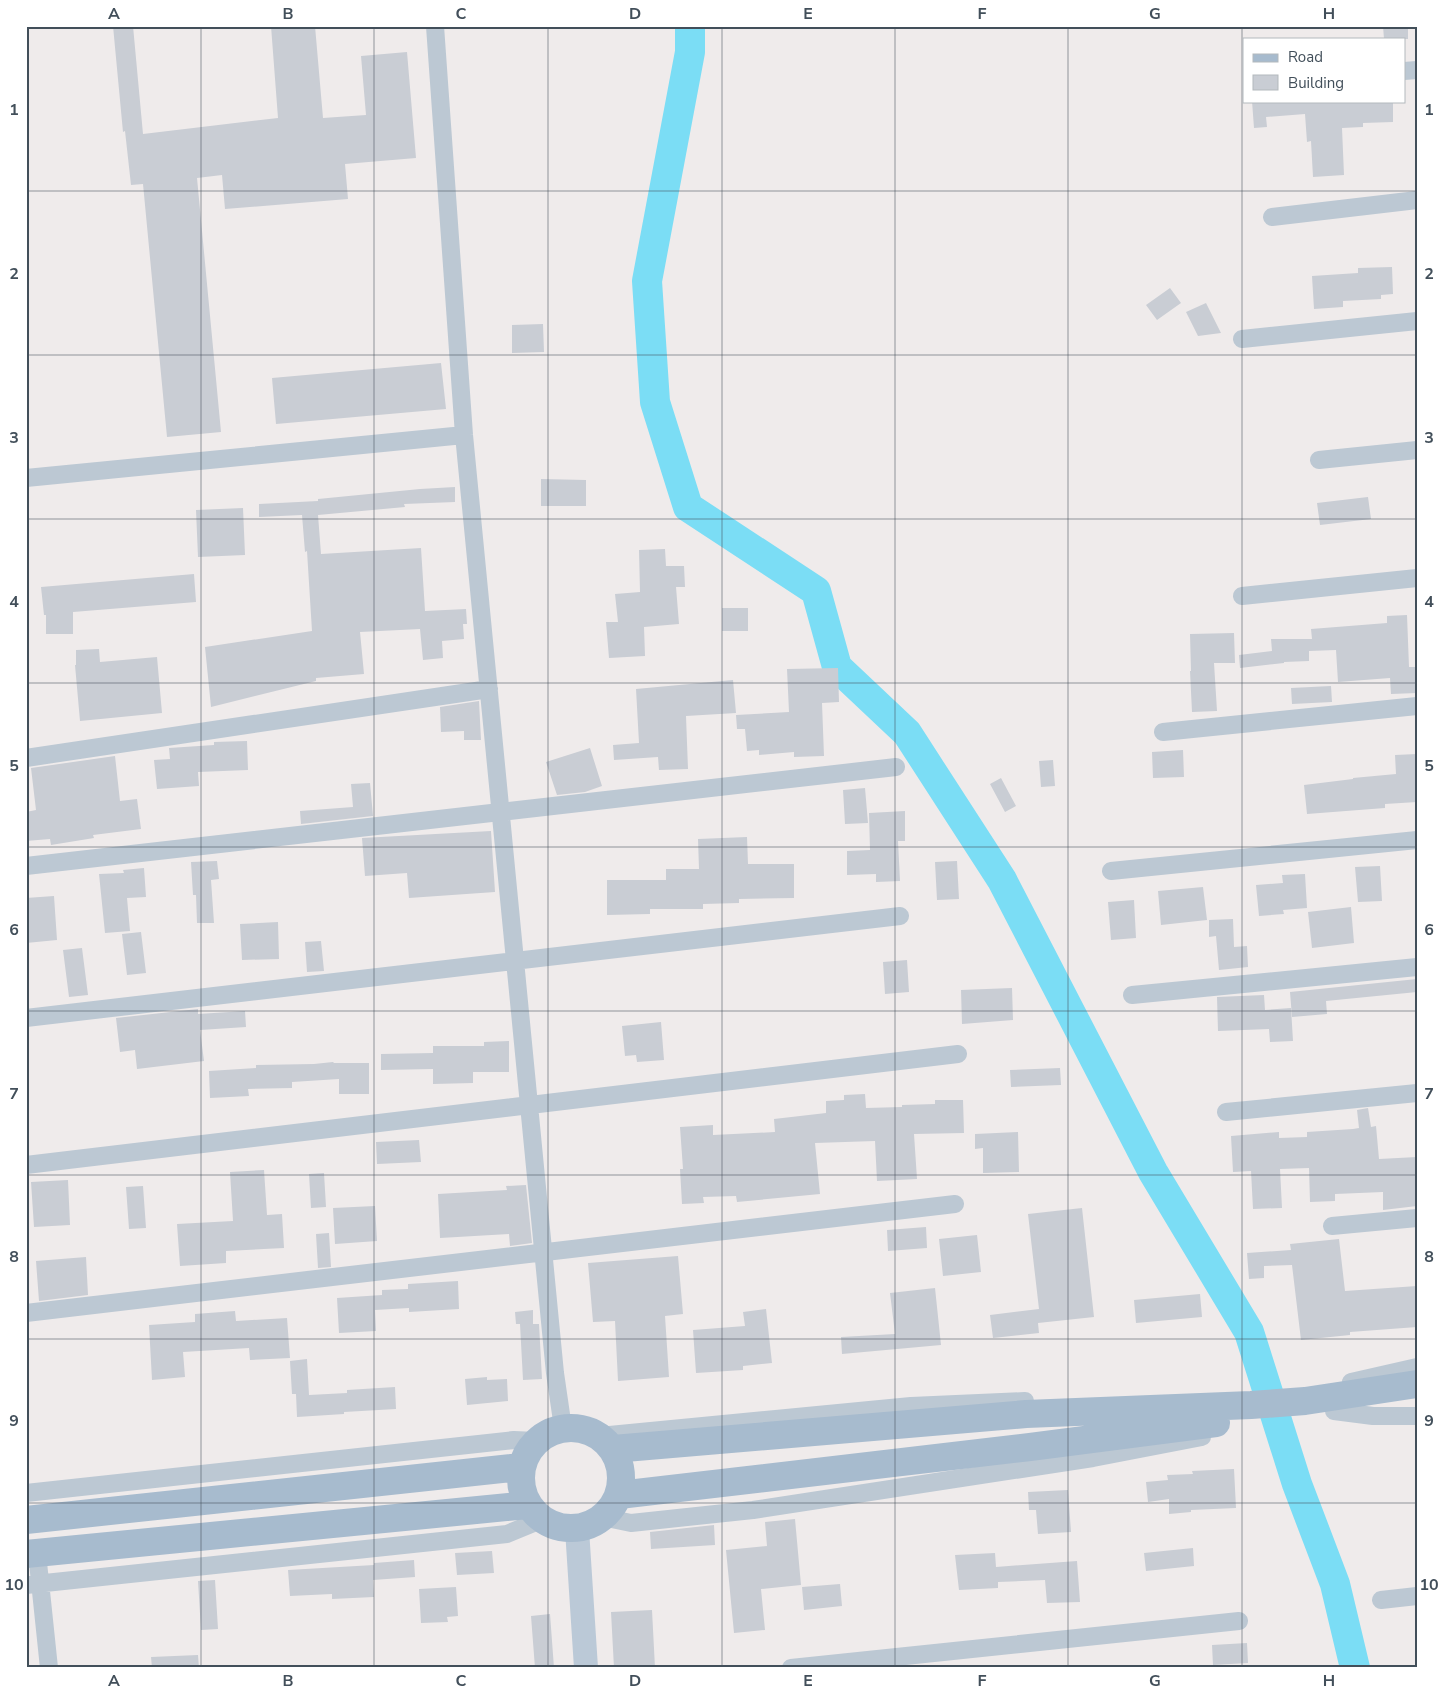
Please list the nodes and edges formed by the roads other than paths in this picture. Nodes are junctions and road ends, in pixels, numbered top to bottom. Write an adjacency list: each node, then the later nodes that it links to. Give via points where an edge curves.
1 (435, 26): 6 (street)
2 (1417, 200): 3 (street)
3 (1272, 217)
4 (1417, 320): 5 (street)
5 (1242, 339)
6 (464, 435): 9 (street); 12 (street)
7 (1417, 450): 8 (street)
8 (1319, 460)
9 (26, 478)
10 (1417, 578): 11 (street)
11 (1242, 596)
12 (489, 689): 15 (street); 17 (street)
13 (1417, 706): 14 (street)
14 (1163, 732)
15 (26, 758)
16 (896, 767): 17 (street)
17 (501, 813): 19 (street); 22 (street)
18 (1417, 840): 20 (street)
19 (26, 866)
20 (1111, 871)
21 (900, 916): 22 (street)
22 (515, 962): 25 (street); 28 (street)
23 (1417, 966): 24 (street)
24 (1132, 995)
25 (26, 1018)
26 (958, 1054): 28 (street)
27 (1417, 1093): 29 (street)
28 (529, 1106): 30 (street); 34 (street)
29 (1226, 1112)
30 (26, 1165)
31 (956, 1204): 34 (street)
32 (1417, 1218): 33 (street)
33 (1332, 1226)
34 (544, 1252): 35 (street); 42 (street)
35 (26, 1313)
36 (1417, 1367): 39 (street, via 1338,1385)
37 (1417, 1384): 39 (main road)
38 (1417, 1402): 39 (main road)
39 (1334, 1404): 40 (main road); 41 (street, via 1373,1416)
40 (1211, 1415): 44 (main road, via 1026,1414); 47 (main road, via 1030,1447); 49 (street, via 1208,1436 1093,1458 753,1510 632,1523)
41 (1417, 1416)
42 (563, 1428): 43 (main road); 44 (main road, via 582,1429)
43 (536, 1441): 45 (main road, via 526,1453); 46 (street, via 514,1440)
44 (606, 1443): 47 (main road, via 621,1471)
45 (521, 1467): 48 (main road, via 520,1487); 50 (main road)
46 (26, 1493)
47 (619, 1494): 49 (main road, via 610,1511)
48 (534, 1512): 51 (main road, via 558,1528); 52 (main road); 53 (street, via 507,1534)
49 (602, 1517): 51 (main road)
50 (26, 1520)
51 (577, 1529): 58 (main road)
52 (32, 1554): 53 (street)
53 (33, 1584): 57 (street)
54 (1417, 1596): 55 (street)
55 (1381, 1600)
56 (1239, 1621): 59 (street)
57 (49, 1668)
58 (586, 1668)
59 (791, 1668)

